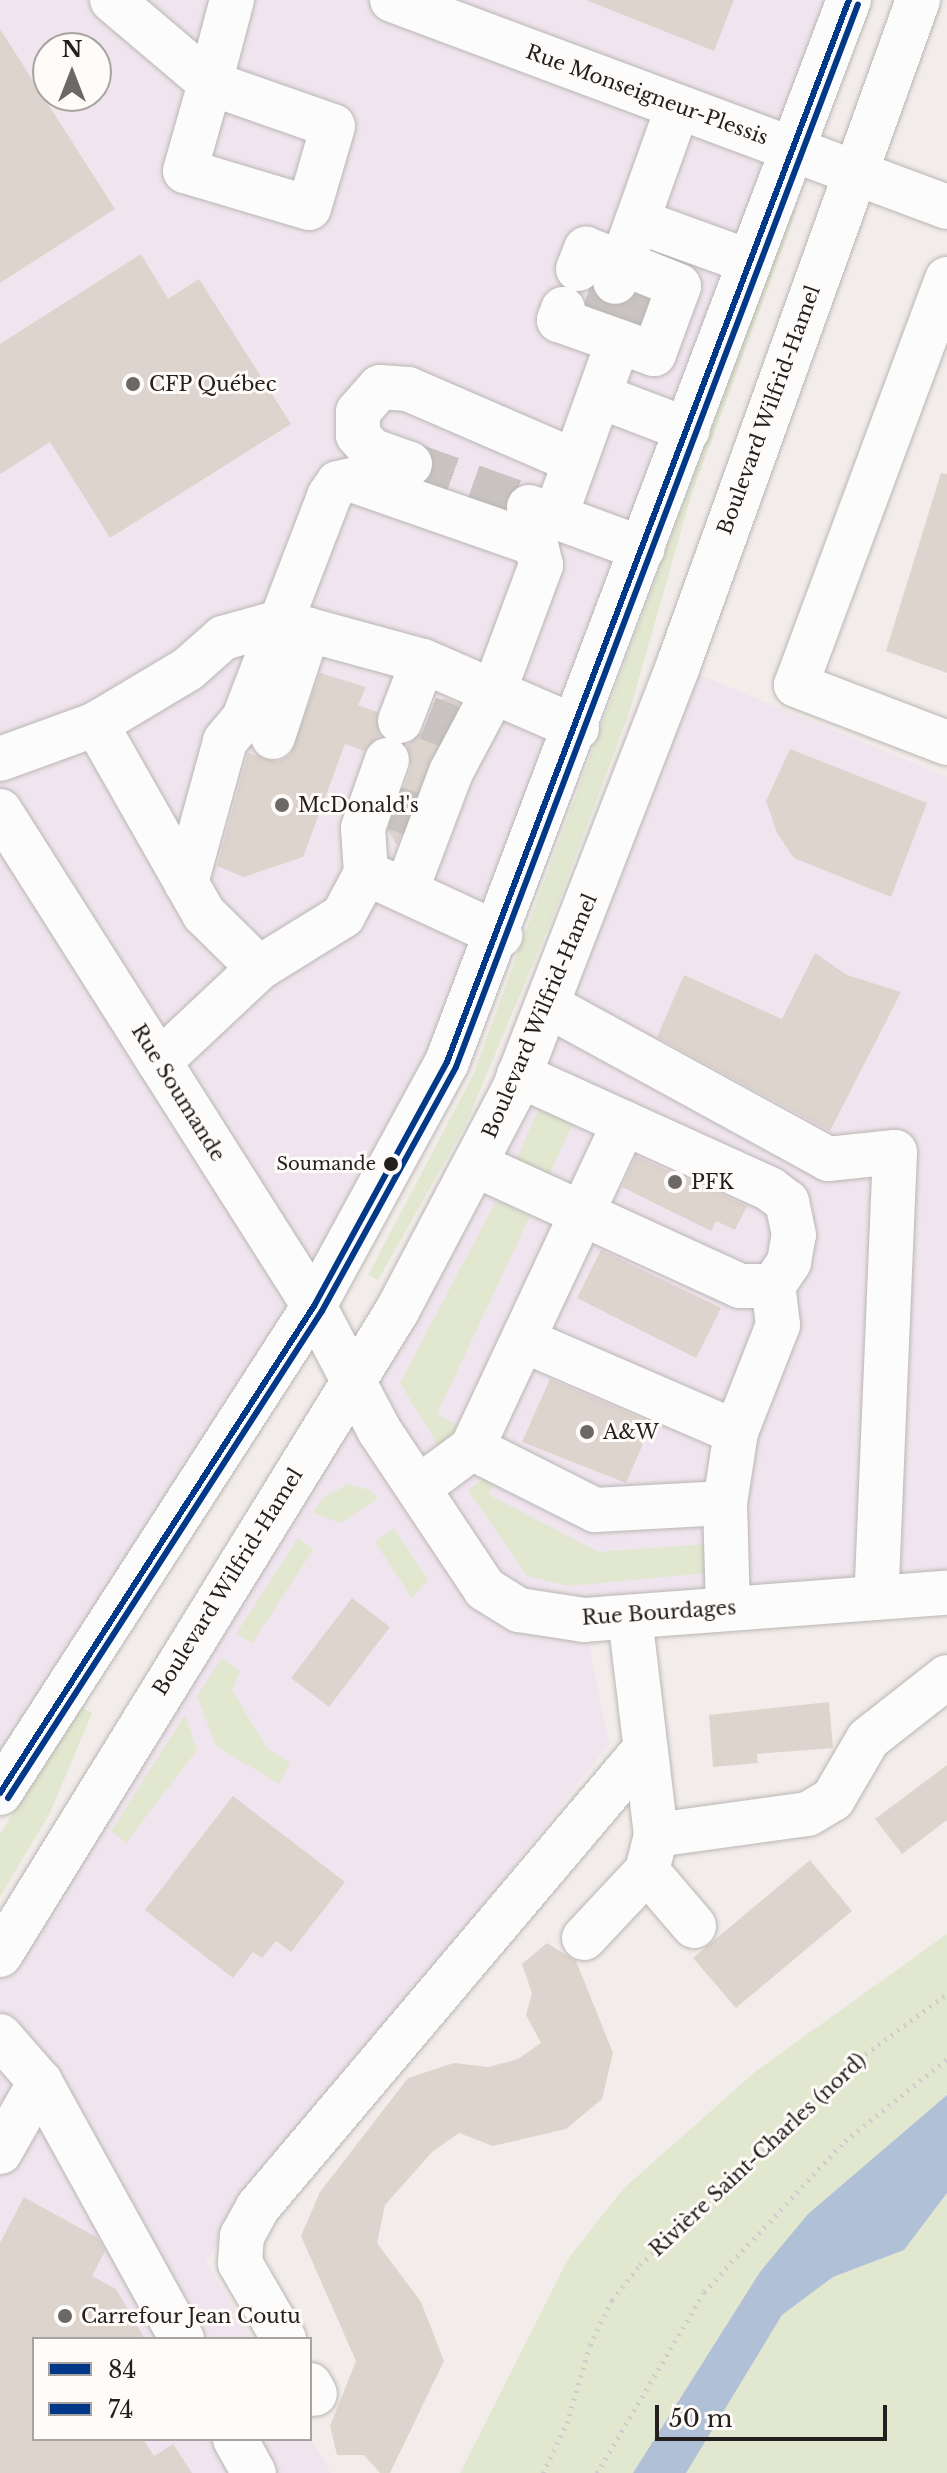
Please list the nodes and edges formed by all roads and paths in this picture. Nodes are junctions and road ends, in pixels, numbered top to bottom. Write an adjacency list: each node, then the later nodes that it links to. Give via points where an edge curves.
1 (112, 0): 2 (main road, via 210,83)
2 (232, 0)
3 (392, 0): 6 (main road, Rue Monseigneur-Plessis)
4 (849, 0): 7 (main road)
5 (918, 0): 8 (main road, Boulevard Wilfrid-Hamel)
6 (678, 107): 7 (main road, Rue Monseigneur-Plessis); 10 (main road)
7 (793, 149): 8 (main road, Rue Monseigneur-Plessis); 11 (main road)
8 (854, 172): 9 (main road, Rue Monseigneur-Plessis); 33 (main road, Boulevard Wilfrid-Hamel)
9 (947, 207)
10 (637, 221): 11 (main road); 13 (main road, via 614,306)
11 (750, 262): 14 (main road)
12 (947, 279): 24 (main road, via 796,685)
13 (599, 396): 14 (main road); 16 (main road)
14 (688, 430): 17 (main road)
15 (399, 460): 16 (main road, via 371,450 358,435 366,398 380,387 408,389)
16 (574, 461): 17 (main road, via 541,512)
17 (643, 549): 22 (main road)
18 (278, 628): 19 (main road); 20 (main road, via 329,496 338,483 352,480 536,544 541,565); 21 (main road, via 223,638 188,669); 23 (main road); 29 (main road, via 244,718 225,741)
19 (423, 661): 20 (main road); 26 (main road)
20 (495, 689): 22 (main road); 26 (main road)
21 (96, 724): 25 (main road); 29 (main road)
22 (577, 728): 31 (main road)
23 (273, 737)
24 (947, 743)
25 (0, 759)
26 (416, 768): 28 (main road, via 363,828); 30 (main road)
27 (0, 811): 34 (main road, Rue Soumande)
28 (366, 873): 30 (main road); 32 (main road, via 343,916)
29 (186, 883): 32 (main road, via 204,914)
30 (406, 891): 31 (main road)
31 (500, 935): 40 (main road, via 447,1062)
32 (259, 968): 34 (main road)
33 (549, 1006): 35 (main road, Boulevard Wilfrid-Hamel); 48 (main road, via 828,1159 895,1152)
34 (159, 1062): 40 (main road, Rue Soumande)
35 (519, 1075): 36 (main road); 37 (main road, Boulevard Wilfrid-Hamel)
36 (624, 1123): 38 (main road); 39 (main road, via 787,1202 794,1235 789,1262)
37 (476, 1165): 38 (main road); 42 (main road, Boulevard Wilfrid-Hamel)
38 (582, 1212): 39 (main road, via 740,1286); 41 (main road)
39 (773, 1286): 43 (main road, via 778,1325)
40 (314, 1306): 42 (main road, Rue Soumande); 53 (main road)
41 (523, 1340): 43 (main road); 44 (main road)
42 (355, 1375): 45 (main road, Rue Bourdages, via 379,1430); 57 (main road, Boulevard Wilfrid-Hamel)
43 (736, 1432): 46 (main road)
44 (472, 1448): 45 (main road); 46 (main road, via 595,1510)
45 (418, 1488): 50 (main road, Rue Bourdages, via 485,1589 519,1610 584,1620)
46 (725, 1503): 49 (main road)
47 (947, 1593): 48 (main road, Rue Bourdages)
48 (876, 1598): 49 (main road, Rue Bourdages)
49 (728, 1608): 50 (main road, Rue Bourdages)
50 (630, 1617): 52 (main road)
51 (947, 1677): 54 (main road, via 868,1739 833,1799 808,1814)
52 (645, 1749): 54 (main road); 64 (main road, via 258,2207 242,2236 240,2263)
53 (0, 1793)
54 (651, 1853): 55 (main road); 56 (main road)
55 (694, 1926)
56 (584, 1938)
57 (0, 1955)
58 (947, 1994): 67 (path, Rivière Saint-Charles (nord), via 859,2059 640,2265 612,2300 590,2345 556,2452)
59 (0, 2036): 61 (main road)
60 (947, 2059): 68 (path, via 845,2141 704,2292)
61 (40, 2082): 62 (main road); 63 (main road)
62 (0, 2152)
63 (181, 2337)
64 (283, 2337)
65 (236, 2441): 66 (main road)
66 (254, 2473)
67 (543, 2473)
68 (597, 2473)

